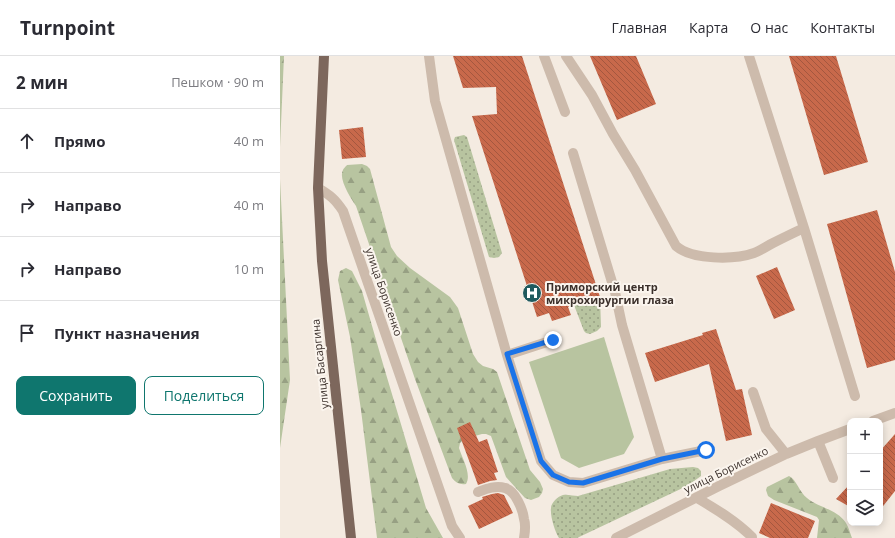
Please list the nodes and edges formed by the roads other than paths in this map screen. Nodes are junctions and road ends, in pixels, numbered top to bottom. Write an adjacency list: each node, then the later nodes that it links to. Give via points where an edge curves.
1 (324, 56): 8 (main road)
2 (429, 56): 11 (street, via 435,101)
3 (544, 56): 6 (street)
4 (566, 56): 9 (street, via 592,95 673,242 681,250 720,258 741,257 755,253)
5 (749, 56): 9 (street)
6 (565, 112)
7 (573, 153): 20 (street, via 616,292 622,325)
8 (318, 188): 25 (main road, улица Басаргина, via 322,261); 26 (street, улица Борисенко, via 336,200 343,211 452,526)
9 (804, 228): 13 (street)
10 (553, 340): 11 (street)
11 (507, 354): 20 (street, via 541,461 553,475 569,482 583,483)
12 (753, 392): 19 (street, via 766,429)
13 (855, 396)
14 (895, 413): 15 (street)
15 (881, 418)
16 (847, 430): 17 (street, улица Борисенко)
17 (818, 441): 19 (street, улица Борисенко); 21 (street)
18 (706, 450): 20 (street)
19 (786, 454): 23 (street, улица Борисенко)
20 (662, 459)
21 (834, 478)
22 (478, 492): 27 (street, via 493,487 506,488 513,493 524,520)
23 (697, 498): 24 (street, via 743,527); 28 (street, улица Борисенко)
24 (752, 537)
25 (351, 538)
26 (460, 538)
27 (524, 538)
28 (616, 538)

